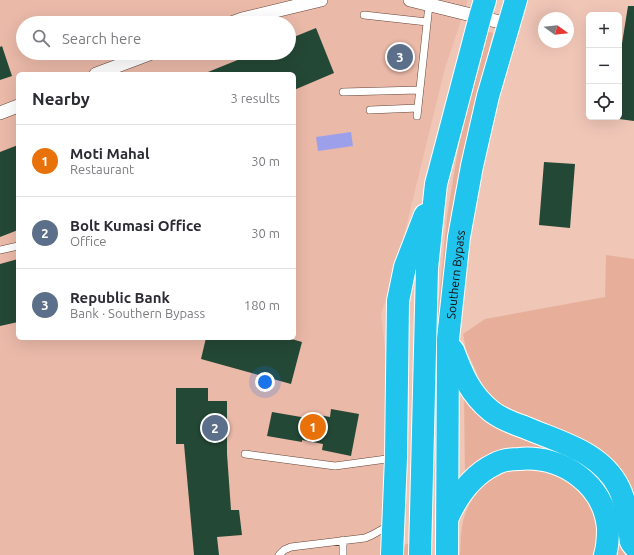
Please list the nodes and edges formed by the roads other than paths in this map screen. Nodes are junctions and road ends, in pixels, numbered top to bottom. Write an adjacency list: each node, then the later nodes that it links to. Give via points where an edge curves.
1 (321, 0): 7 (street)
2 (410, 0): 4 (street)
3 (516, 0): 9 (highway, Southern Bypass)
4 (429, 5): 5 (street); 8 (lane)
5 (482, 8): 9 (street); 19 (highway)
6 (364, 15): 8 (lane)
7 (254, 16)
8 (427, 22): 12 (lane)
9 (508, 24): 22 (highway, Southern Bypass, via 472,166 459,237)
10 (133, 60): 11 (street)
11 (101, 72)
12 (420, 90): 13 (lane); 15 (lane)
13 (343, 92)
14 (16, 107): 17 (street)
15 (418, 108): 16 (lane); 18 (lane)
16 (370, 110)
17 (0, 113)
18 (416, 116)
19 (436, 184): 24 (highway, via 405,267 398,302); 29 (highway, via 427,268)
20 (16, 246): 21 (lane)
21 (0, 250)
22 (448, 339): 26 (highway, Southern Bypass); 28 (highway, via 468,387 491,411 504,420 577,448 610,474 619,488 625,505)
23 (245, 454): 24 (lane, via 334,466)
24 (396, 458): 25 (highway)
25 (393, 523): 27 (lane, via 365,538); 32 (highway)
26 (447, 526): 33 (highway, Southern Bypass); 34 (highway, via 454,505 466,486 496,463 532,458 549,461 563,466 590,485 600,501 607,518 608,548)
27 (343, 540): 30 (lane, via 290,547); 31 (lane)
28 (632, 548)
29 (420, 554)
30 (279, 555)
31 (343, 555)
32 (392, 555)
33 (447, 555)
34 (605, 555)

